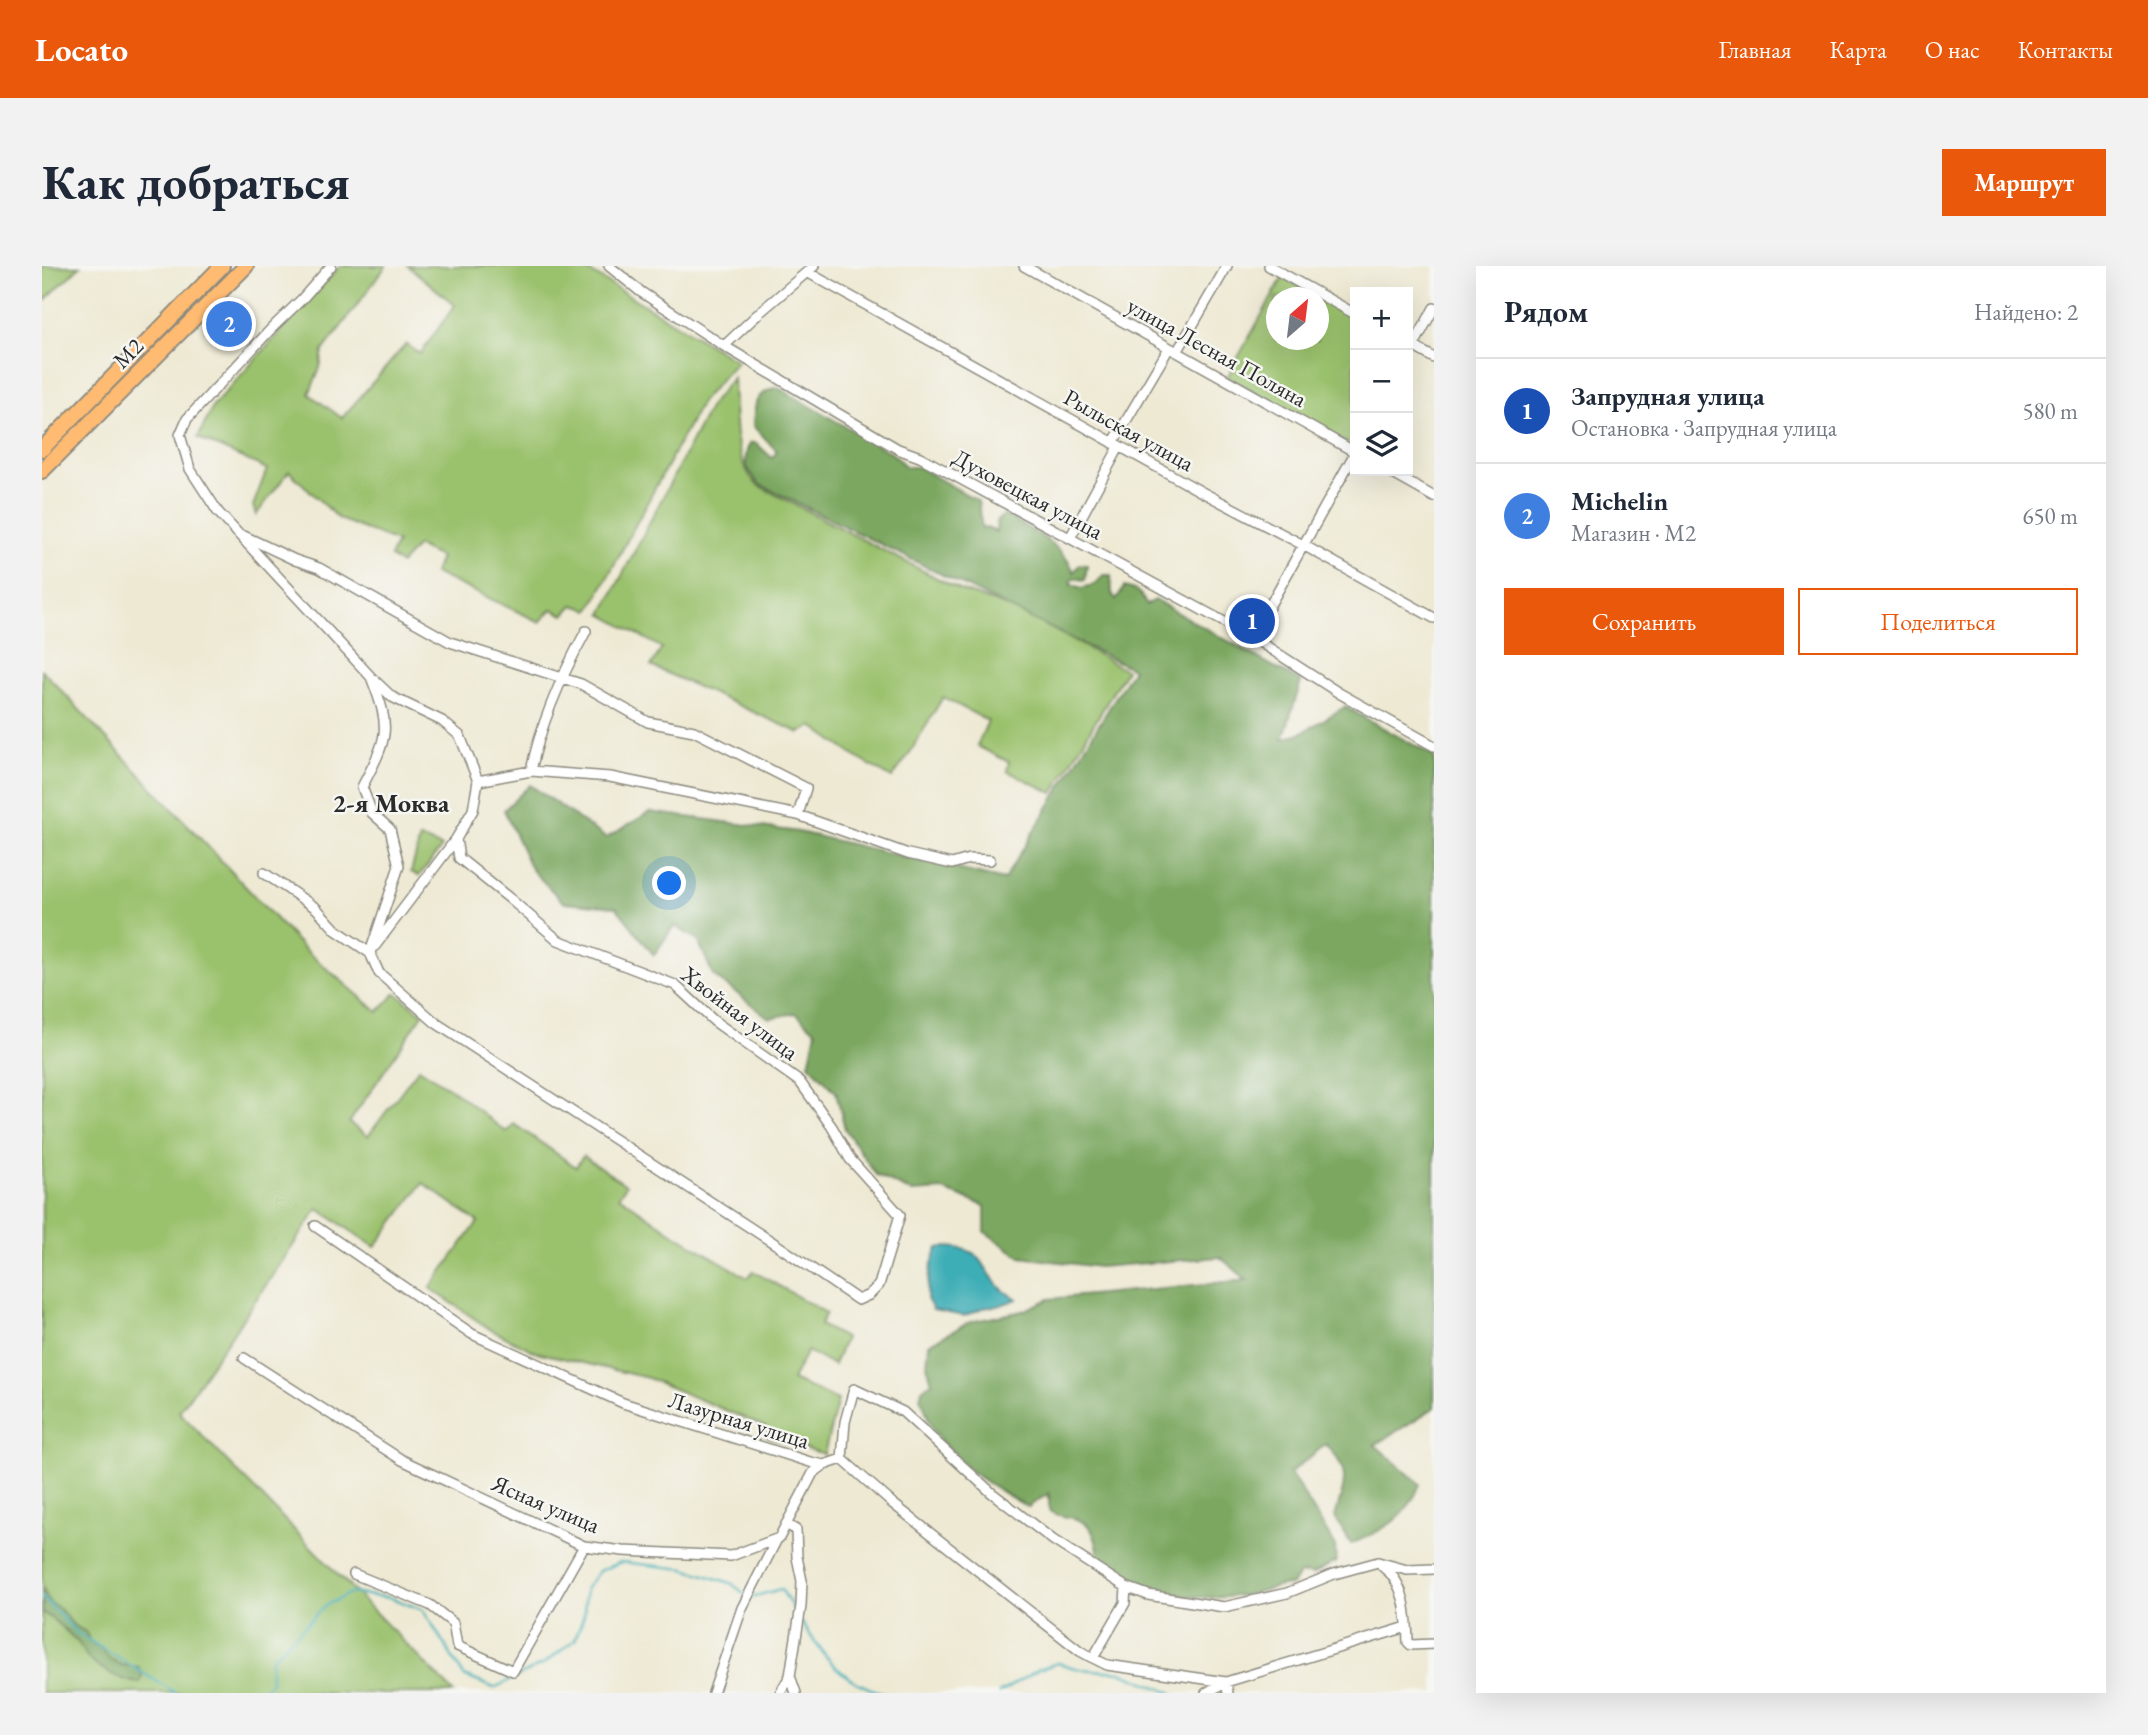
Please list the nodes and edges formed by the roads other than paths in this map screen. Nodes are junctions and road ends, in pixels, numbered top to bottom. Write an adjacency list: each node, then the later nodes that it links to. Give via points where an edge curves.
1 (222, 266): 17 (highway)
2 (246, 266): 20 (highway, М2)
3 (331, 266): 23 (street, via 187,419 180,435 190,469 218,512)
4 (609, 266): 12 (street, Духовецкая улица)
5 (1024, 266): 14 (street, улица Лесная Поляна)
6 (1227, 266): 14 (street)
7 (1269, 266): 10 (street)
8 (810, 269): 12 (street); 16 (street, Рыльская улица)
9 (1434, 307): 11 (street)
10 (1350, 311)
11 (1413, 340)
12 (724, 345): 24 (street, Духовецкая улица, via 898,449)
13 (1413, 347): 15 (street)
14 (1173, 350): 16 (street); 18 (street, улица Лесная Поляна)
15 (1434, 358)
16 (1116, 445): 24 (street); 25 (street, Рыльская улица)
17 (42, 449)
18 (1350, 450)
19 (1350, 462): 25 (street)
20 (42, 471)
21 (1397, 476): 22 (street)
22 (1434, 497)
23 (239, 534): 29 (street); 30 (street, via 319,568 450,642)
24 (1070, 538): 28 (street, Духовецкая улица)
25 (1305, 546): 26 (street, Рыльская улица); 28 (street)
26 (1434, 618)
27 (586, 631): 30 (street)
28 (1252, 636): 31 (street, Духовецкая улица, via 1339,693)
29 (371, 677): 33 (street, via 392,696 442,721 460,736); 38 (street, via 384,708 385,737 362,787 372,813 390,829 399,866)
30 (561, 678): 32 (street); 34 (street, via 581,684 648,722 694,730 806,788)
31 (1434, 746)
32 (531, 771): 33 (street); 34 (street, via 610,777)
33 (478, 781): 35 (street, via 473,810)
34 (798, 815): 36 (street, via 908,854 952,864)
35 (456, 839): 38 (street); 38 (street, Хвойная улица, via 459,858 558,940 675,985 714,1021 800,1082 850,1159 900,1215 879,1285 858,1300 436,1023 379,973)
36 (990, 860)
37 (264, 873): 38 (street)
38 (370, 953)
39 (315, 1226): 42 (street, Лазурная улица, via 479,1337 623,1403)
40 (244, 1358): 45 (street, Ясная улица, via 402,1460)
41 (842, 1459): 42 (street, Лазурная улица); 49 (street, via 854,1389 903,1412 992,1493); 52 (street, via 971,1566)
42 (824, 1465): 43 (street, via 813,1473)
43 (786, 1524): 44 (street); 53 (street, via 796,1530 802,1581)
44 (777, 1539): 45 (street, Ясная улица, via 731,1556); 55 (street, via 742,1608)
45 (584, 1546): 48 (street, via 513,1671 457,1646 453,1623 430,1605)
46 (1378, 1563): 47 (street, via 1408,1570); 49 (street, via 1287,1593 1224,1607); 50 (street, via 1389,1570 1406,1604)
47 (1434, 1569)
48 (354, 1574)
49 (1126, 1587): 52 (street, via 1125,1603)
50 (1407, 1627): 51 (street, via 1412,1645); 54 (street)
51 (1434, 1644)
52 (1093, 1658): 54 (street, via 1107,1665)
53 (790, 1676): 56 (street); 57 (street)
54 (1226, 1682): 58 (street); 59 (street)
55 (713, 1693)
56 (780, 1693)
57 (796, 1693)
58 (1206, 1693)
59 (1228, 1693)

